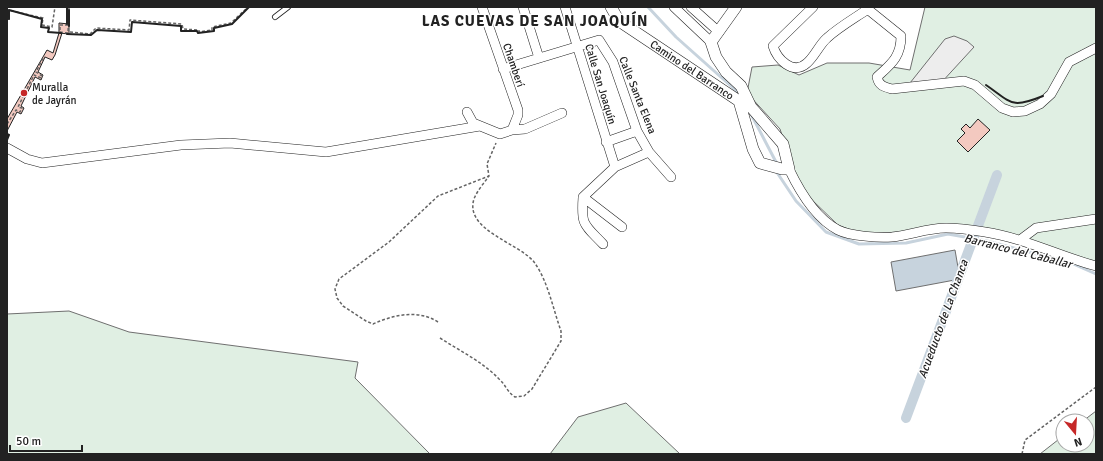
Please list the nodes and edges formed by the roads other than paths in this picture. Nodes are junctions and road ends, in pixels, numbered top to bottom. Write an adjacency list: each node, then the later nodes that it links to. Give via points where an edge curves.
1 (288, 7): 11 (lane)
2 (482, 7): 17 (street, Chamberí)
3 (523, 7): 16 (street)
4 (565, 7): 14 (street, Calle San Joaquín)
5 (611, 7): 27 (street, Camino del Barranco, via 619,21 739,101 753,149 760,163)
6 (674, 7): 13 (street)
7 (691, 7): 12 (street)
8 (736, 7): 12 (street)
9 (813, 7): 10 (street, via 773,46 776,55 786,65 794,67 806,64 826,38)
10 (866, 8): 15 (street, via 901,36 901,48 896,58 876,77 883,87 892,89 964,81 975,85 1002,108 1013,112 1025,111 1040,104 1058,86 1069,62)
11 (275, 18)
12 (719, 32): 13 (street)
13 (711, 42): 27 (street, via 716,57 726,72 741,86 751,107 783,144)
14 (578, 46): 16 (street); 22 (street, Calle Santa Elena, via 598,40 614,62); 23 (street, Calle San Joaquín)
15 (1096, 48)
16 (539, 58): 17 (street)
17 (502, 69): 21 (street, Chamberí, via 518,110)
18 (467, 112): 20 (street, via 473,123)
19 (562, 113): 21 (street, via 525,129)
20 (480, 126): 21 (street, via 500,134); 24 (street, via 326,152 230,143 181,146 42,163)
21 (512, 130)
22 (637, 131): 23 (street); 25 (street, Calle Santa Elena)
23 (606, 142): 26 (street, Calle San Joaquín)
24 (7, 148)
25 (649, 152): 26 (street); 28 (street, Calle Santa Elena)
26 (615, 167): 29 (street)
27 (786, 169): 32 (street, via 798,189 822,217 838,230 865,236 891,237 945,228 986,232)
28 (671, 177)
29 (583, 197): 31 (street); 33 (street, via 582,218)
30 (1096, 219): 32 (street, via 1036,228)
31 (622, 227)
32 (1020, 240): 34 (street)
33 (603, 244)
34 (1096, 266)

